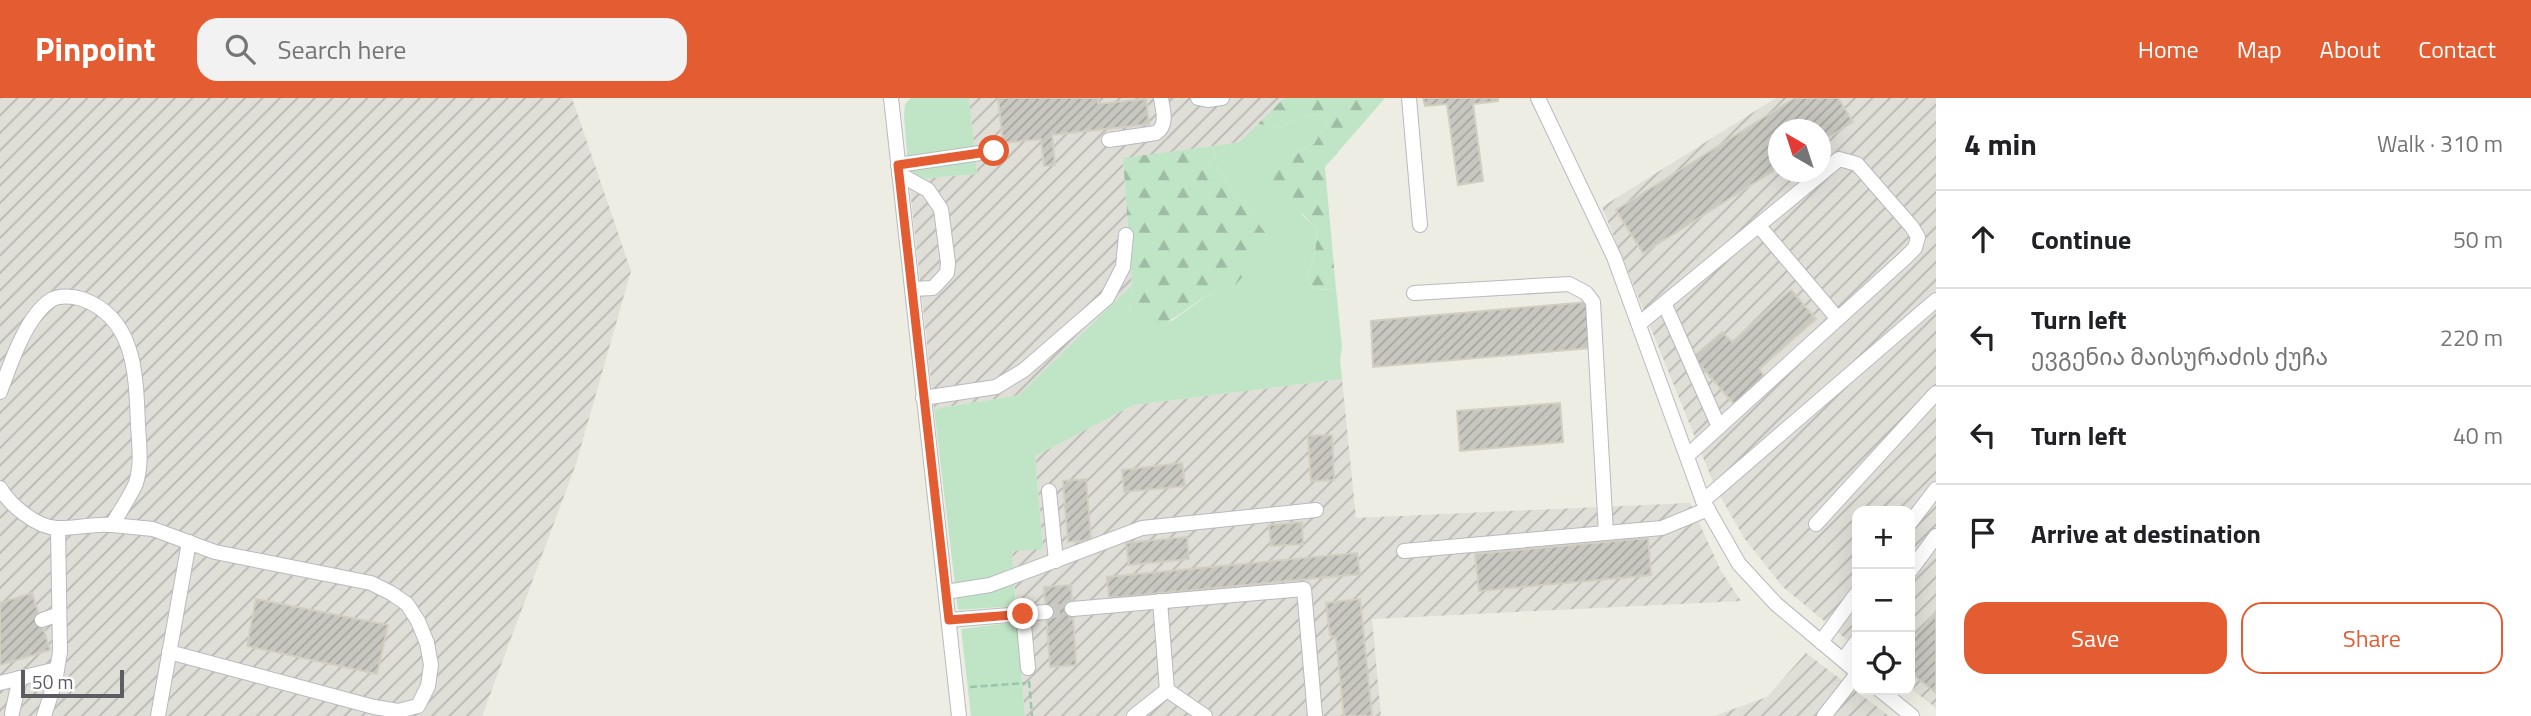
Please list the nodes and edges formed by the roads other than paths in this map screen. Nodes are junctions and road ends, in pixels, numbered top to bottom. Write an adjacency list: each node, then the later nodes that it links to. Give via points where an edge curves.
1 (891, 98): 9 (street)
2 (1161, 98): 7 (street, via 1162,130)
3 (1198, 98): 4 (street)
4 (1222, 98)
5 (1409, 98): 10 (street)
6 (1538, 98): 18 (street, via 1614,257)
7 (1109, 140)
8 (994, 151): 9 (street)
9 (899, 169): 13 (street); 13 (street, via 928,190 941,209 948,263 947,273 933,288)
10 (1420, 225)
11 (1759, 226): 16 (street); 17 (street); 17 (street, via 1839,159 1857,164 1912,227 1918,237 1915,248)
12 (1126, 235): 21 (street, via 1123,267 1107,298 1024,370 996,387)
13 (912, 289): 21 (street)
14 (1414, 293): 35 (street, via 1569,284 1586,293 1593,302)
15 (1936, 300): 29 (street)
16 (1664, 305): 18 (street); 24 (street)
17 (1838, 319): 24 (street)
18 (1639, 324): 25 (street)
19 (0, 392): 33 (street, via 36,313 52,299 73,296 111,315 121,329 134,370 140,462 136,483)
20 (1936, 393): 22 (street)
21 (923, 398): 41 (street)
22 (1924, 406): 23 (street); 32 (street)
23 (1936, 416)
24 (1719, 427): 25 (street)
25 (1687, 456): 29 (street)
26 (0, 488): 34 (street, via 7,500 32,518)
27 (1936, 488): 31 (street)
28 (1049, 491): 39 (street)
29 (1705, 505): 35 (street, via 1662,528); 50 (street, via 1739,564)
30 (1316, 510): 39 (street, via 1142,528)
31 (1915, 516)
32 (1816, 524)
33 (112, 525): 34 (street); 37 (street, via 153,528)
34 (58, 528): 46 (street)
35 (1606, 533): 38 (street)
36 (1936, 536): 40 (street)
37 (189, 542): 52 (street); 63 (street, via 215,552 371,583 407,604 427,642 431,665 429,686 418,706)
38 (1404, 551)
39 (1056, 561): 41 (street, via 990,585)
40 (1911, 569)
41 (946, 592): 49 (street)
42 (1852, 600): 50 (street)
43 (1160, 601): 44 (street); 60 (street); 69 (street, via 1304,589)
44 (1072, 609)
45 (1046, 612): 47 (street)
46 (59, 614): 48 (street); 55 (street)
47 (1023, 614): 49 (street); 56 (street)
48 (42, 620)
49 (949, 620): 66 (street)
50 (1821, 642): 53 (street)
51 (1852, 648): 53 (street)
52 (169, 652): 63 (street); 65 (street)
53 (1843, 660): 54 (street)
54 (1852, 668)
55 (57, 669): 57 (street); 64 (street)
56 (1029, 675)
57 (20, 678): 59 (street); 62 (street)
58 (1852, 680): 70 (street)
59 (0, 683)
60 (1167, 690): 67 (street); 68 (street)
61 (1886, 695): 71 (street)
62 (12, 713)
63 (397, 713)
64 (44, 716)
65 (158, 716)
66 (959, 716)
67 (1134, 716)
68 (1205, 716)
69 (1315, 716)
70 (1825, 716)
71 (1912, 716)

